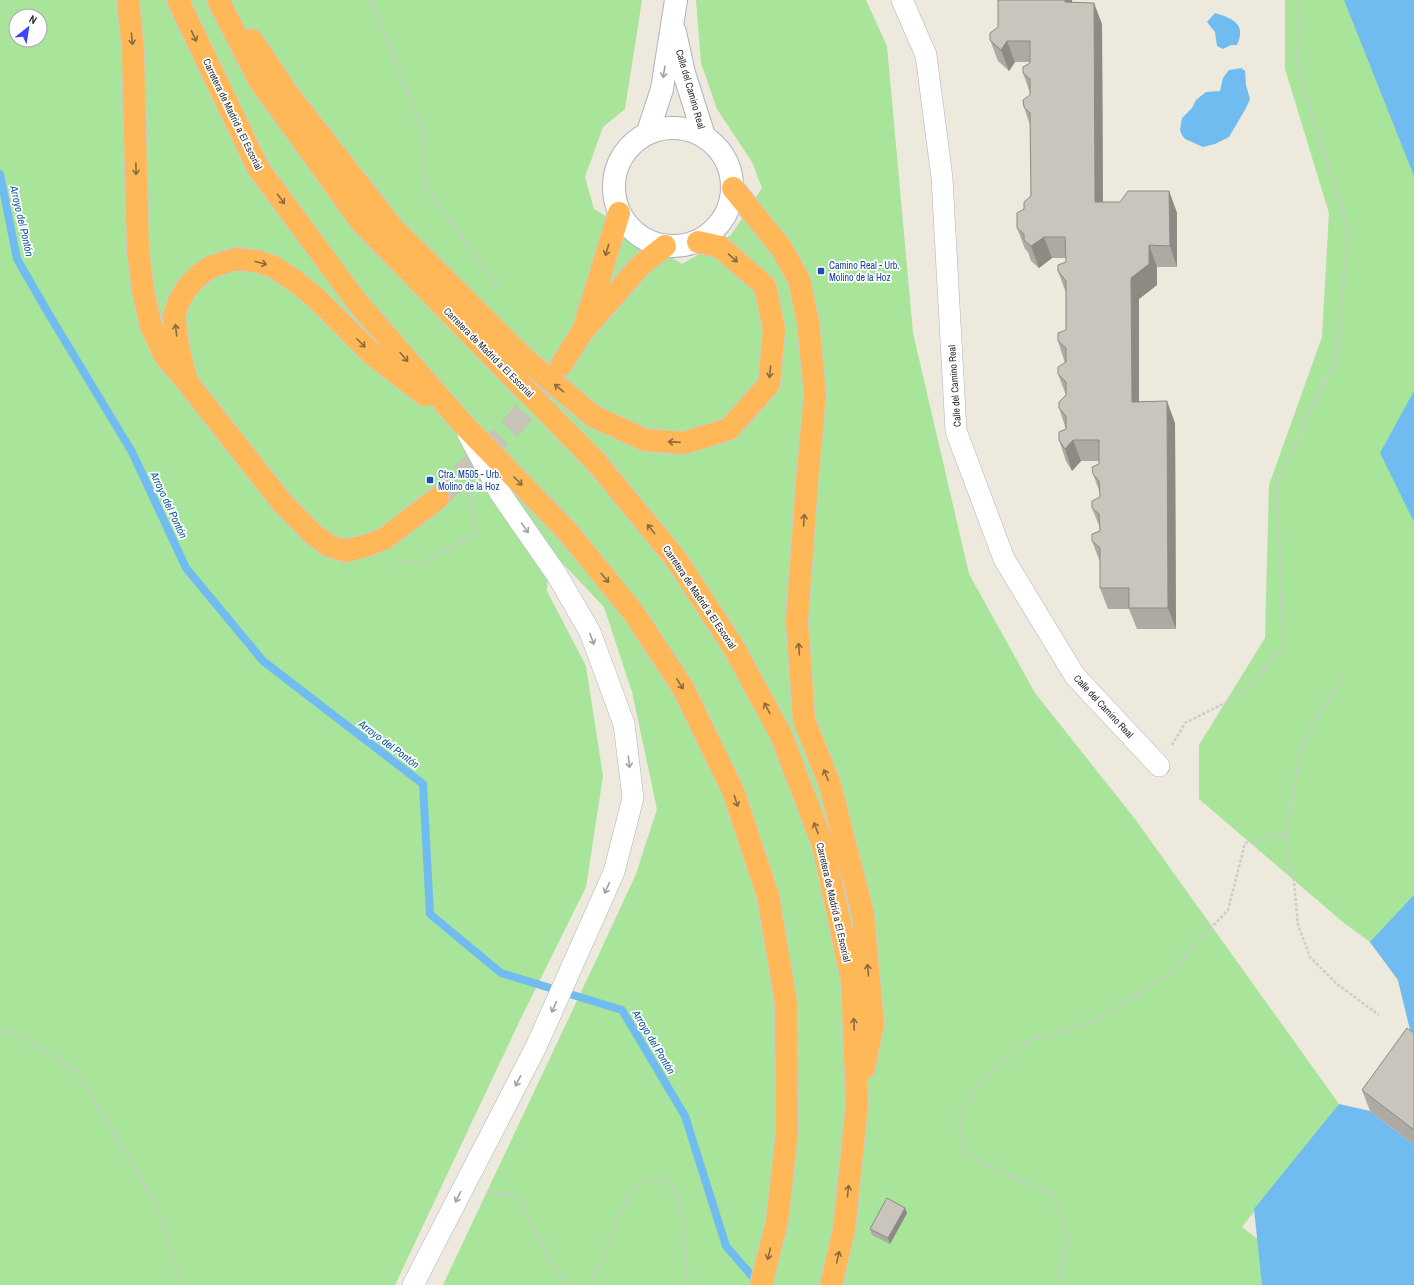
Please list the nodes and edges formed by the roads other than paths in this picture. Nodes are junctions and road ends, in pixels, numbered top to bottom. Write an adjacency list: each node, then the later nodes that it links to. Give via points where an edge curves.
1 (128, 0): 15 (highway, one-way to 15, via 133,50 138,250 143,291 151,326 165,356)
2 (178, 0): 16 (highway, Carretera de Madrid a El Escorial, one-way to 16, via 258,168 357,302)
3 (218, 0): 19 (highway, Carretera de Madrid a El Escorial, one-way to 3, via 852,980 823,846 781,735 734,648 676,559 596,462 362,223 259,80)
4 (226, 0): 11 (highway, one-way to 4, via 720,248 765,286 774,329 769,384 729,429 684,443 645,440 593,416 525,359 393,228 288,94)
5 (902, 0): 18 (street, Calle del Camino Real, via 926,55 942,178 956,431 1004,559 1076,676)
6 (674, 10): 7 (street, Calle del Camino Real, one-way to 7, via 662,89); 8 (street, Calle del Camino Real, via 684,73)
7 (648, 132): 8 (street, via 666,127 686,128); 10 (street, via 629,146 616,166 613,190)
8 (704, 136): 9 (street, via 720,150 730,168)
9 (733, 188): 11 (street, via 729,210 716,229); 19 (highway, one-way to 9, via 873,1024 864,914 830,785 804,720 797,620 815,395 808,322 799,280 782,248)
10 (619, 213): 12 (street, via 630,229 646,241); 13 (highway, one-way to 13)
11 (698, 242): 12 (street, via 682,246)
12 (665, 246): 13 (highway, via 640,266)
13 (582, 332): 14 (highway)
14 (562, 364)
15 (187, 382): 16 (highway, one-way to 16, via 179,352 174,316 179,301 197,277 210,267 236,258 250,260 274,267 295,281 316,298 373,355); 17 (highway, via 284,505 329,546 346,551 384,539)
16 (462, 423): 20 (street, one-way to 20, via 500,493 557,575 590,632 624,724 633,798 614,872 536,1047); 21 (highway, Carretera de Madrid a El Escorial, one-way to 21, via 567,531 633,612 683,688 733,791 768,896 786,1003 788,1132 777,1222)
17 (438, 498)
18 (1159, 766)
19 (857, 1105): 22 (highway, Carretera de Madrid a El Escorial, one-way to 19, via 844,1230)
20 (413, 1285)
21 (761, 1285)
22 (831, 1285)

